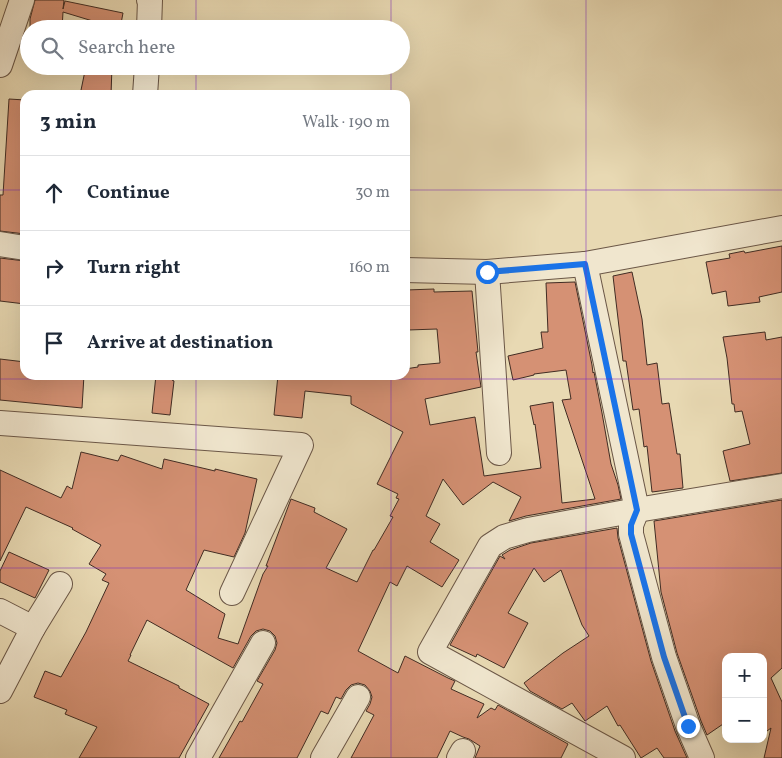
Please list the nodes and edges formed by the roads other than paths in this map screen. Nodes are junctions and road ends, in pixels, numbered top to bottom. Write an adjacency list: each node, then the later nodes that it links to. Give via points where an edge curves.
1 (22, 0): 4 (street)
2 (149, 0): 3 (street)
3 (149, 20)
4 (0, 66)
5 (146, 75): 6 (street)
6 (145, 90)
7 (782, 228): 10 (street)
8 (0, 244): 9 (street)
9 (20, 247)
10 (585, 264): 12 (street); 16 (street)
11 (410, 270): 12 (street)
12 (487, 272): 14 (street)
13 (0, 423): 18 (street, via 301,445)
14 (499, 453)
15 (782, 486): 16 (street)
16 (637, 510): 26 (street, via 504,536 490,546 430,652); 27 (street, via 631,534 664,657)
17 (60, 584): 20 (street)
18 (232, 592)
19 (0, 611): 20 (street)
20 (33, 628): 22 (street)
21 (263, 643): 24 (street)
22 (0, 691)
23 (358, 697): 25 (street)
24 (198, 758)
25 (323, 758)
26 (624, 758)
27 (702, 758)

